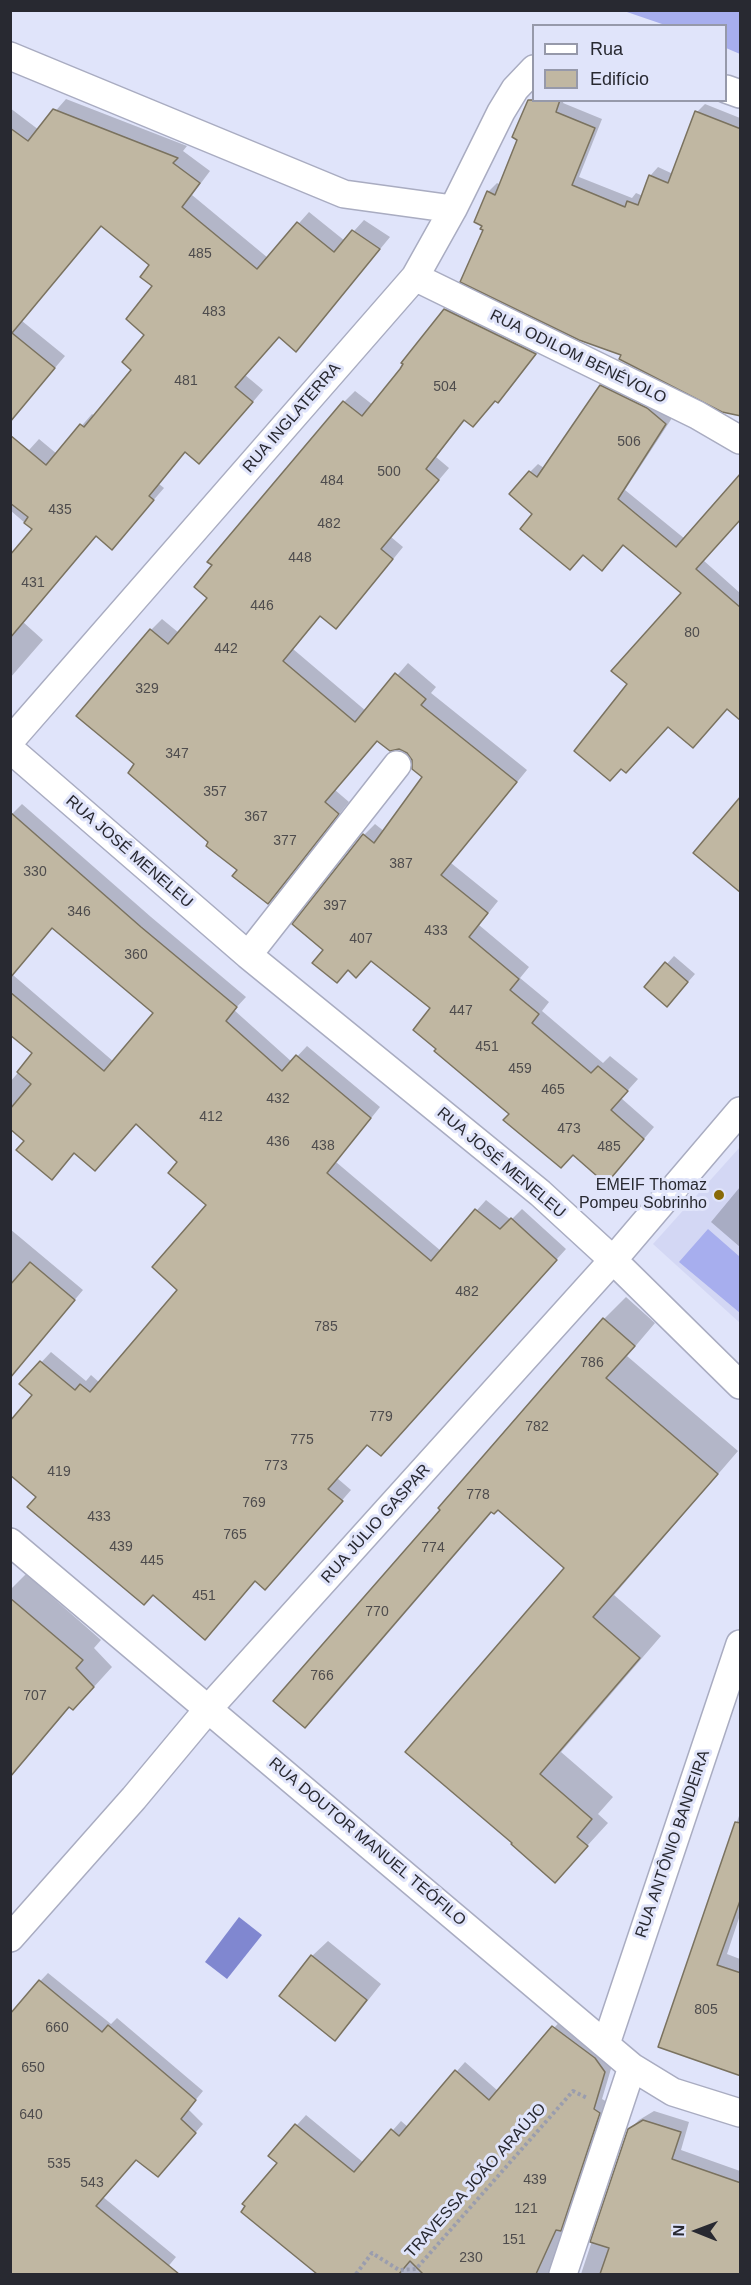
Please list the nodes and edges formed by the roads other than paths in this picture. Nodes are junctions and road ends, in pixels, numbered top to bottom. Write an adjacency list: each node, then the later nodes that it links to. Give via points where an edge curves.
1 (10, 56): 3 (street, via 344,194)
2 (532, 71): 3 (street, RUA INGLATERRA, via 501,112)
3 (453, 209): 4 (street, RUA INGLATERRA)
4 (415, 277): 5 (street, RUA ODILOM BENÉVOLO); 6 (street, RUA INGLATERRA)
5 (741, 440)
6 (10, 741)
7 (10, 749): 9 (street, RUA JOSÉ MENELEU)
8 (397, 765): 9 (street)
9 (248, 955): 11 (street, RUA JOSÉ MENELEU, via 540,1193)
10 (741, 1110): 11 (street, RUA JÚLIO GASPAR)
11 (613, 1260): 12 (street, RUA JOSÉ MENELEU); 15 (street, RUA JÚLIO GASPAR)
12 (741, 1385)
13 (10, 1542): 15 (street, RUA DOUTOR MANUEL TEÓFILO)
14 (741, 1644): 17 (street, RUA ANTÔNIO BANDEIRA)
15 (210, 1708): 16 (street, RUA JÚLIO GASPAR); 17 (street, RUA DOUTOR MANUEL TEÓFILO)
16 (10, 1938)
17 (606, 2044): 18 (street, RUA DOUTOR MANUEL TEÓFILO)
18 (632, 2067): 19 (street, RUA DOUTOR MANUEL TEÓFILO, via 673,2092); 20 (street)
19 (741, 2113)
20 (563, 2274)

